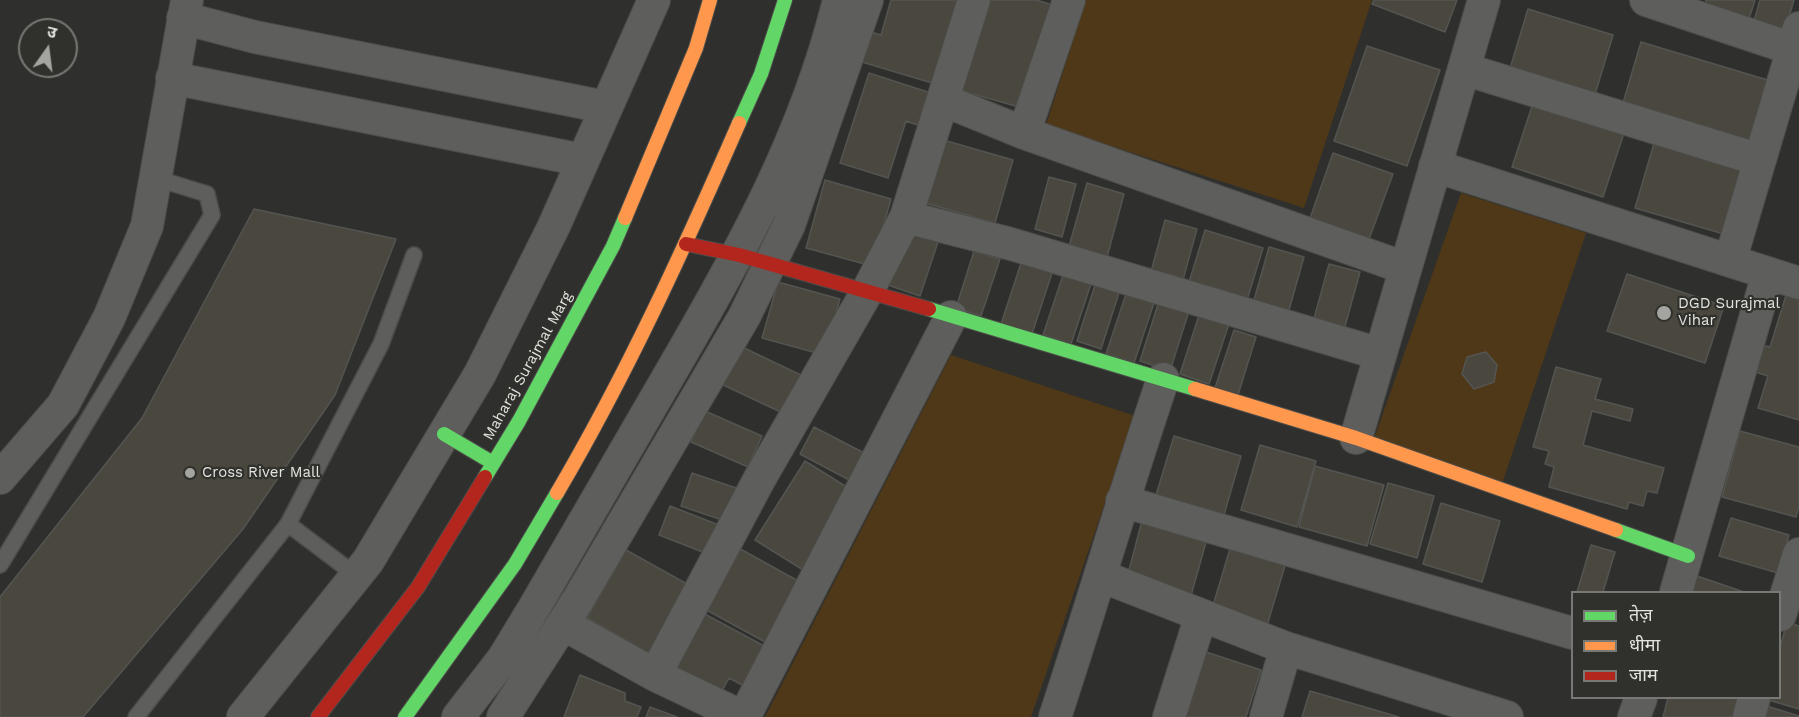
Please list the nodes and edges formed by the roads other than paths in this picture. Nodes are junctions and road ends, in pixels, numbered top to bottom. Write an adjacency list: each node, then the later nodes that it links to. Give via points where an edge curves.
1 (654, 0): 15 (street)
2 (710, 0): 36 (main road, Maharaj Surajmal Marg, via 696,48 613,246)
3 (785, 0): 22 (main road, via 760,74)
4 (839, 0): 24 (street, via 826,56 805,115)
5 (867, 0): 26 (street, via 798,203)
6 (974, 0): 14 (street)
7 (1069, 0): 16 (street)
8 (1484, 0): 12 (street)
9 (1646, 0): 11 (street)
10 (185, 9): 13 (street); 15 (street, via 255,37)
11 (1796, 38): 18 (street)
12 (1464, 69): 18 (street); 19 (street)
13 (172, 78): 17 (street); 20 (street)
14 (943, 100): 16 (street); 21 (street)
15 (604, 107): 17 (street)
16 (1024, 134): 27 (street)
17 (582, 160): 34 (street, via 554,226 485,363)
18 (1760, 160): 25 (street)
19 (1436, 166): 25 (street); 27 (street)
20 (155, 178): 37 (street, via 147,226 110,318 63,405); 42 (lane, via 207,194 212,215)
21 (906, 218): 30 (street); 32 (street, via 1011,244)
22 (686, 244): 24 (main road); 54 (main road, via 591,435 515,564)
23 (414, 255): 39 (lane, via 381,344)
24 (739, 255): 26 (main road); 59 (street, via 528,619)
25 (1730, 261): 28 (street)
26 (770, 263): 30 (main road); 48 (street, via 744,317)
27 (1405, 268): 32 (street)
28 (1768, 274): 29 (street); 41 (street)
29 (1799, 283)
30 (868, 290): 31 (main road); 51 (street, via 760,478)
31 (951, 317): 33 (main road); 61 (street)
32 (1380, 354): 35 (street)
33 (1163, 379): 35 (main road); 38 (street)
34 (444, 434): 36 (main road); 43 (street)
35 (1356, 438): 41 (main road)
36 (493, 463): 57 (main road, Maharaj Surajmal Marg, via 418,587)
37 (0, 478)
38 (1122, 501): 44 (street); 49 (street)
39 (288, 524): 43 (lane); 55 (lane)
40 (1799, 554): 46 (street)
41 (1688, 556): 45 (street)
42 (0, 565)
43 (357, 576): 56 (street)
44 (1101, 576): 47 (street); 62 (street)
45 (1676, 591)
46 (1781, 609)
47 (1201, 616): 50 (street); 63 (street)
48 (563, 624): 51 (street); 60 (street)
49 (1571, 633)
50 (1286, 648): 64 (street); 65 (street)
51 (655, 675): 61 (street)
52 (1641, 699): 66 (street)
53 (1755, 699): 67 (street)
54 (412, 708): 58 (street)
55 (136, 717)
56 (243, 717)
57 (318, 717)
58 (446, 717)
59 (458, 717)
60 (503, 717)
61 (744, 717)
62 (1055, 717)
63 (1169, 717)
64 (1266, 717)
65 (1507, 717)
66 (1634, 717)
67 (1749, 717)

